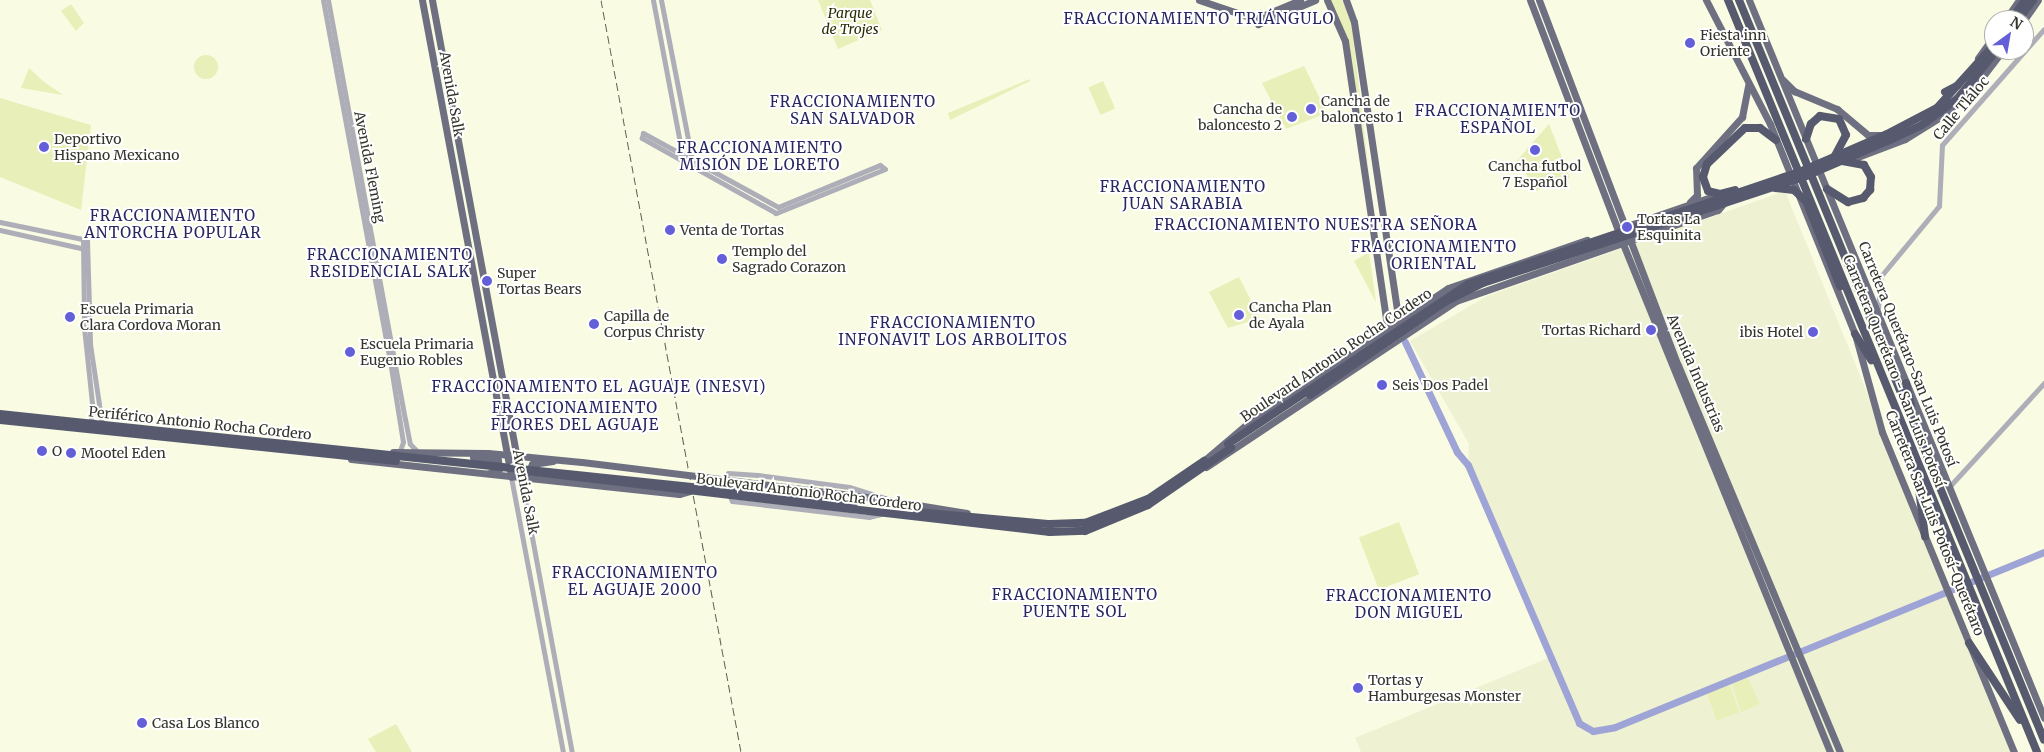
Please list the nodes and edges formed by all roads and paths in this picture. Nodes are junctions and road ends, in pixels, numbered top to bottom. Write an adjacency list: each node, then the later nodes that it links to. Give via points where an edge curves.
1 (323, 0): 89 (street, Avenida Fleming, via 390,361 403,442)
2 (328, 0): 84 (street, Avenida Fleming, via 410,444)
3 (422, 0): 76 (main road, Avenida Salk)
4 (432, 0): 75 (main road, Avenida Salk)
5 (653, 0): 35 (street)
6 (661, 0): 37 (street)
7 (1199, 0): 18 (main road)
8 (1300, 0): 18 (main road)
9 (1315, 0): 18 (main road)
10 (1327, 0): 65 (main road, via 1345,41)
11 (1346, 0): 63 (main road, via 1354,22)
12 (1530, 0): 19 (main road, Avenida Industrias)
13 (1539, 0): 21 (main road, Avenida Industrias)
14 (1706, 0): 28 (main road, Carretera San Luis Potosí-Querétaro)
15 (1728, 0): 72 (highway, Carretera Querétaro - San Luis Potosí)
16 (1739, 0): 81 (highway, Carretera Querétaro - San Luis Potosí)
17 (1749, 0): 27 (main road, Carretera Querétaro-San Luis Potosí)
18 (1257, 21)
19 (1540, 28): 21 (main road); 22 (main road, Avenida Industrias)
20 (2044, 29): 62 (street, Calle Tláloc, via 1942,146 1939,206 1881,276 1876,295)
21 (1552, 35): 23 (main road, Avenida Industrias)
22 (1546, 45): 23 (main road); 26 (main road, Avenida Industrias)
23 (1557, 51): 25 (main road, Avenida Industrias)
24 (1987, 60): 29 (highway); 30 (main road); 36 (main road, via 1959,102 1924,129 1866,155)
25 (1562, 65): 26 (main road); 31 (main road, Avenida Industrias)
26 (1554, 67): 31 (main road, Avenida Industrias)
27 (1781, 78): 32 (main road, via 1794,91 1837,110 1868,135); 34 (main road, Carretera Querétaro-San Luis Potosí)
28 (1748, 83): 33 (main road, Carretera San Luis Potosí-Querétaro); 46 (main road, via 1745,111 1699,162 1694,177 1697,195)
29 (1968, 83): 30 (highway); 32 (highway, via 1936,108)
30 (1945, 92)
31 (1572, 104): 47 (main road, Avenida Industrias)
32 (1889, 137): 36 (highway, bridge)
33 (1776, 140): 44 (highway, via 1760,128 1738,132 1704,170 1708,191); 67 (main road, Carretera San Luis Potosí-Querétaro)
34 (1806, 140): 36 (highway, via 1811,124 1820,116 1839,119 1846,135); 43 (main road, Carretera Querétaro-San Luis Potosí)
35 (682, 154): 37 (street); 38 (street); 38 (street, via 641,135)
36 (1836, 159): 40 (highway, bridge); 43 (highway, bridge, via 1854,160 1864,165 1872,177 1870,190 1863,198 1848,202)
37 (692, 160): 39 (street); 39 (street, via 778,207 880,165 885,169 780,213)
38 (683, 162): 39 (street)
39 (693, 168)
40 (1805, 173): 41 (highway, Boulevard Antonio Rocha Cordero, bridge); 42 (highway, Boulevard Antonio Rocha Cordero, bridge)
41 (1761, 185): 44 (highway, bridge); 82 (highway, Boulevard Antonio Rocha Cordero, bridge, via 1468,284)
42 (1771, 188): 45 (highway, Boulevard Antonio Rocha Cordero, bridge); 71 (highway, bridge, via 1794,190 1803,196)
43 (1827, 189): 62 (main road, Carretera Querétaro-San Luis Potosí)
44 (1720, 194): 46 (main road, Boulevard Antonio Rocha Cordero)
45 (1723, 204): 53 (main road, Boulevard Antonio Rocha Cordero); 82 (highway, Boulevard Antonio Rocha Cordero, bridge, via 1462,293)
46 (1683, 207): 49 (main road, Boulevard Antonio Rocha Cordero)
47 (1616, 217): 49 (main road, via 1626,222); 50 (main road, Avenida Industrias); 52 (main road)
48 (0, 222): 57 (street, via 85,240)
49 (1637, 222): 50 (main road, Boulevard Antonio Rocha Cordero); 53 (main road, via 1634,232)
50 (1620, 228): 52 (main road, Boulevard Antonio Rocha Cordero); 55 (main road, Avenida Industrias)
51 (0, 230): 57 (street)
52 (1607, 233): 54 (main road, Boulevard Antonio Rocha Cordero)
53 (1644, 236): 55 (main road, Boulevard Antonio Rocha Cordero); 60 (main road, via 1636,244)
54 (1597, 237): 58 (main road, via 1608,240); 61 (main road, Boulevard Antonio Rocha Cordero, via 1472,276)
55 (1626, 242): 56 (main road, Boulevard Antonio Rocha Cordero); 59 (main road, Avenida Industrias); 60 (main road, Avenida Industrias)
56 (1613, 247): 58 (main road, Boulevard Antonio Rocha Cordero); 59 (main road)
57 (85, 248): 79 (street, via 84,327 93,412); 80 (street, via 90,344)
58 (1603, 251): 64 (main road, Boulevard Antonio Rocha Cordero, via 1485,289)
59 (1627, 255): 110 (main road, Avenida Industrias)
60 (1635, 256): 111 (main road, Avenida Industrias)
61 (1412, 312): 63 (main road, Boulevard Antonio Rocha Cordero); 64 (main road, via 1410,322)
62 (1879, 316): 73 (main road, Carretera Querétaro-San Luis Potosí)
63 (1398, 321): 65 (main road, Boulevard Antonio Rocha Cordero); 66 (main road)
64 (1420, 325): 66 (main road, Boulevard Antonio Rocha Cordero)
65 (1386, 330): 68 (main road, Boulevard Antonio Rocha Cordero); 69 (main road)
66 (1406, 334): 69 (main road, Boulevard Antonio Rocha Cordero)
67 (1855, 334): 71 (highway); 102 (main road, Carretera San Luis Potosí-Querétaro, via 1882,432)
68 (1370, 339): 70 (main road, via 1381,341); 91 (main road, Boulevard Antonio Rocha Cordero, via 1248,423)
69 (1394, 342): 70 (main road, Boulevard Antonio Rocha Cordero)
70 (1380, 352): 91 (main road, Boulevard Antonio Rocha Cordero)
71 (1868, 355): 72 (highway)
72 (1882, 377): 87 (highway, Carretera Querétaro - San Luis Potosí)
73 (1906, 383): 81 (highway); 96 (main road, Carretera Querétaro-San Luis Potosí)
74 (2044, 384): 96 (street)
75 (508, 407): 76 (main road); 88 (main road, Avenida Salk)
76 (498, 409): 86 (main road, Avenida Salk)
77 (0, 414): 79 (highway, Periférico Antonio Rocha Cordero)
78 (0, 420): 83 (highway, Periférico Antonio Rocha Cordero)
79 (90, 424): 80 (highway, Periférico Antonio Rocha Cordero)
80 (102, 424): 83 (highway, Periférico Antonio Rocha Cordero)
81 (1915, 424): 103 (highway, Carretera Querétaro - San Luis Potosí, via 1973,568)
82 (1229, 446): 91 (highway, Boulevard Antonio Rocha Cordero)
83 (340, 453): 89 (highway, Periférico Antonio Rocha Cordero); 92 (main road)
84 (419, 453): 85 (main road); 89 (main road)
85 (438, 453): 86 (main road); 92 (main road, via 499,461 498,471)
86 (506, 454): 88 (main road); 93 (main road, Avenida Salk)
87 (1914, 454): 102 (highway); 106 (highway, Carretera Querétaro - San Luis Potosí)
88 (516, 456): 90 (main road); 94 (main road, Avenida Salk)
89 (398, 457): 97 (highway, Boulevard Antonio Rocha Cordero, bridge); 99 (highway, Boulevard Antonio Rocha Cordero, bridge)
90 (560, 460): 95 (main road, via 529,465 527,473); 98 (main road, bridge)
91 (1202, 466): 100 (highway, Boulevard Antonio Rocha Cordero, via 1126,517 1086,531 1050,532); 101 (highway, Boulevard Antonio Rocha Cordero, via 1148,498 1100,520 1069,525)
92 (479, 474): 93 (main road)
93 (511, 477): 94 (main road); 108 (street, Avenida Salk)
94 (521, 478): 95 (main road); 109 (street, Avenida Salk)
95 (536, 479): 97 (main road, via 679,494)
96 (1949, 488): 103 (main road, Carretera Querétaro-San Luis Potosí, via 1982,569)
97 (690, 491): 99 (highway, Boulevard Antonio Rocha Cordero, bridge)
98 (889, 501): 100 (street, via 849,487 758,475 728,473 723,482 732,501 869,517); 101 (main road)
99 (852, 506): 100 (highway, Boulevard Antonio Rocha Cordero); 101 (highway, Boulevard Antonio Rocha Cordero)
100 (884, 512)
101 (994, 519)
102 (1925, 536): 104 (main road, Carretera San Luis Potosí-Querétaro)
103 (1984, 584): 105 (main road, Carretera Querétaro-San Luis Potosí); 107 (highway, Carretera Querétaro - San Luis Potosí)
104 (1969, 643): 106 (highway); 112 (main road, Carretera San Luis Potosí-Querétaro)
105 (2044, 718)
106 (2030, 736): 113 (highway, Carretera Querétaro - San Luis Potosí)
107 (2044, 740)
108 (563, 752)
109 (572, 752)
110 (1830, 752)
111 (1840, 752)
112 (2014, 752)
113 (2037, 752)

